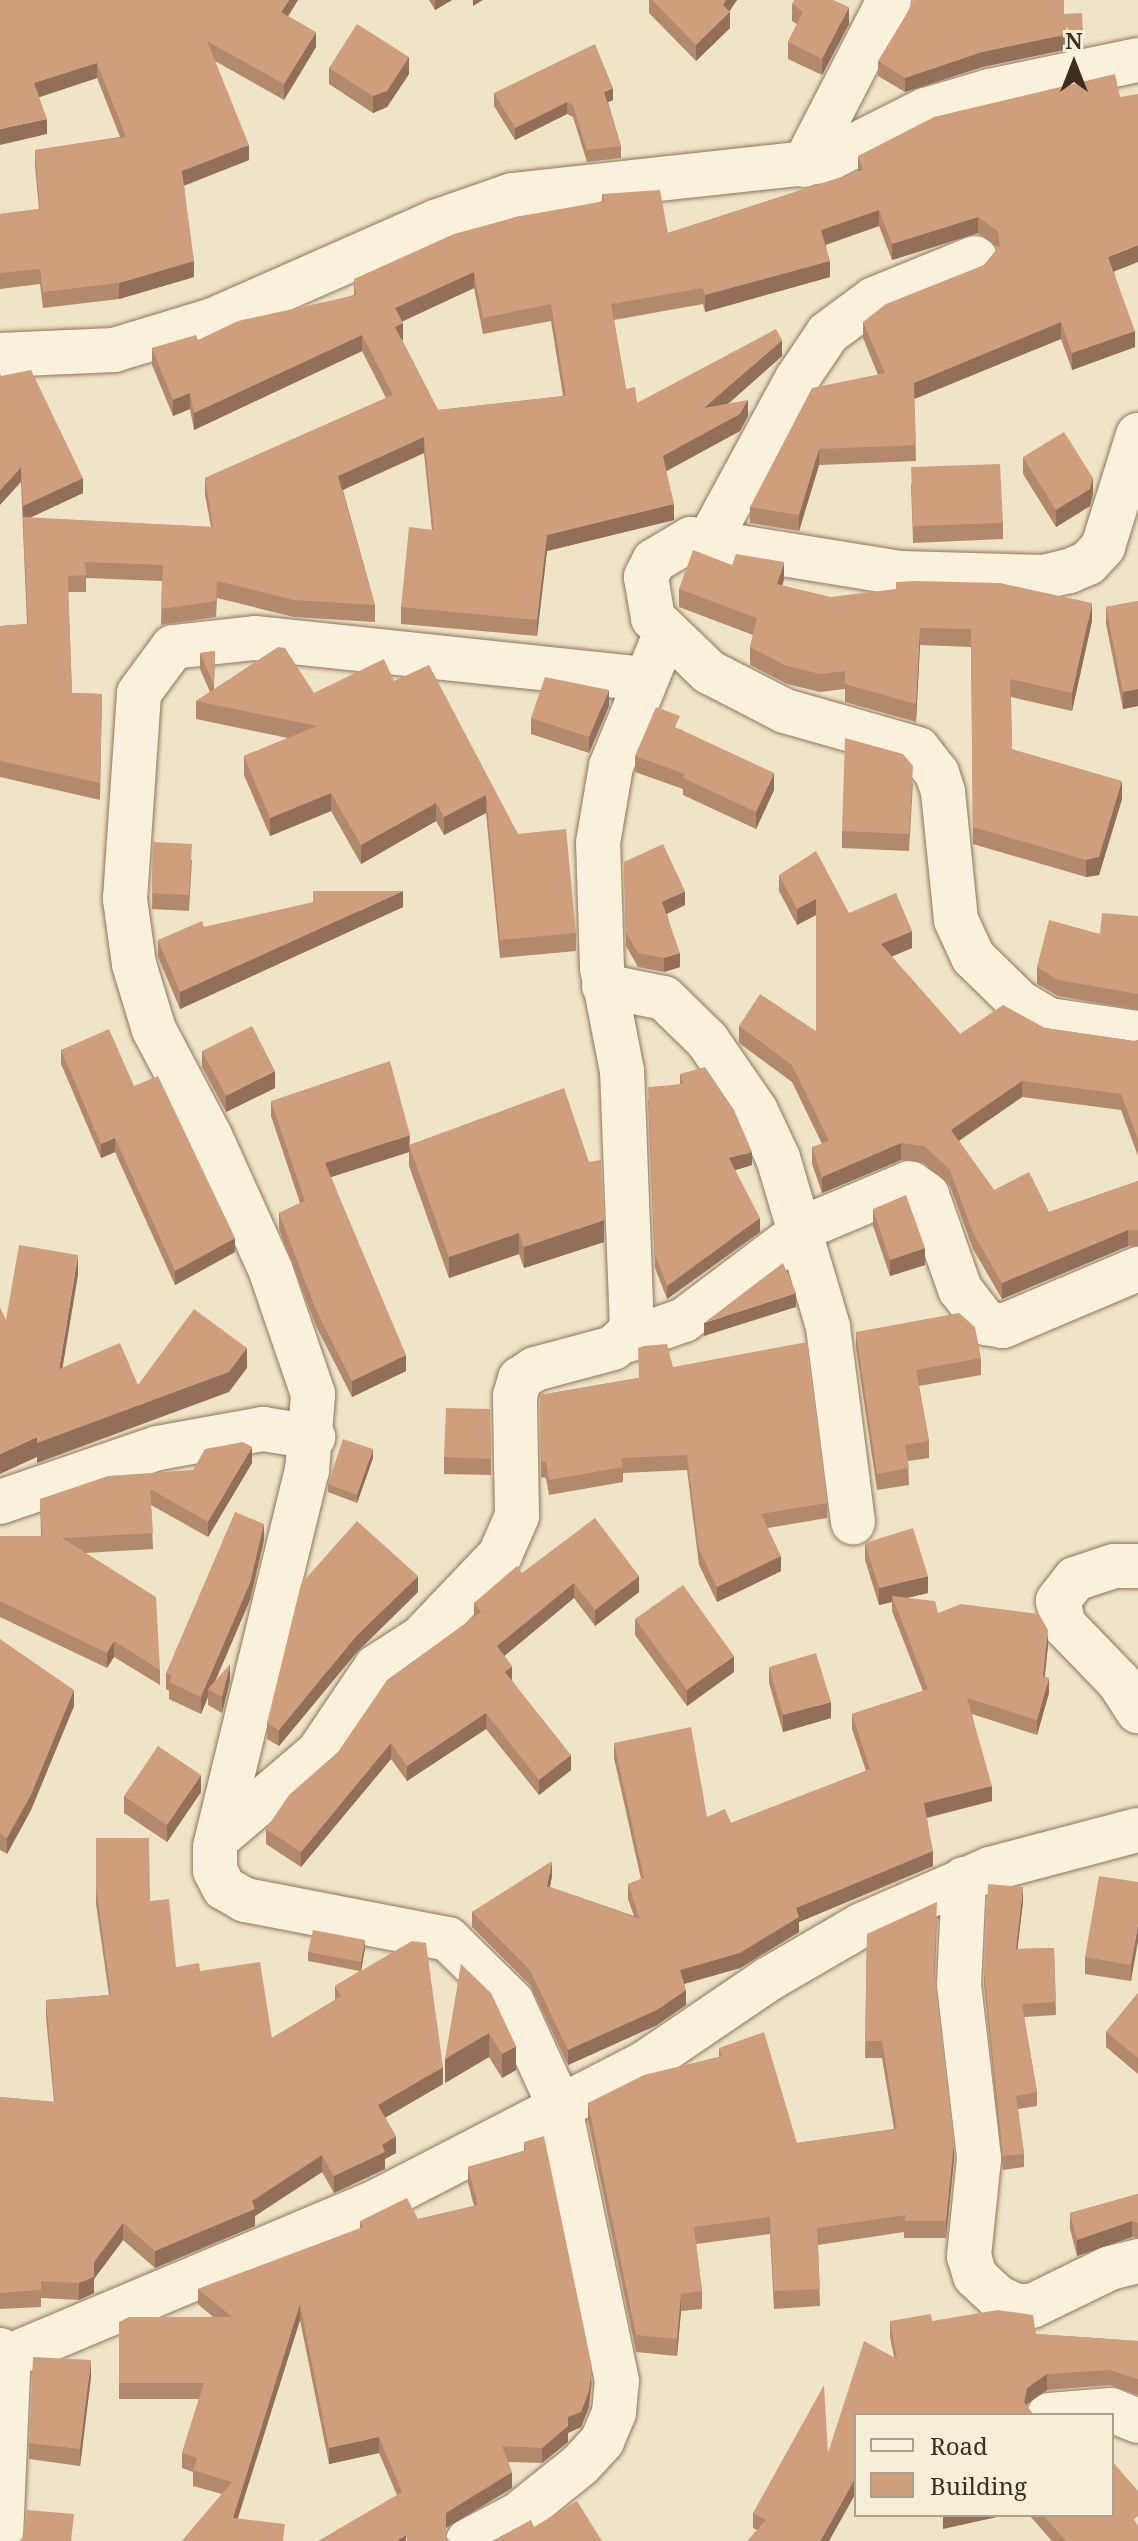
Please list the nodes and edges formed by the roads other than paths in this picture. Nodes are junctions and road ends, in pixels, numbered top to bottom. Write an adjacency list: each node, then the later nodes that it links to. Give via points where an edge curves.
1 (889, 0): 3 (street)
2 (1138, 60): 3 (street, via 925,110 840,154)
3 (804, 165): 5 (street, via 512,195 435,222 213,320 114,350)
4 (975, 258): 7 (street, via 874,299 828,333 797,379)
5 (0, 355)
6 (1138, 435): 7 (street, via 1103,547 1088,563 1044,577 900,573 803,561)
7 (710, 539): 8 (street, via 691,539 669,549 646,577 646,599)
8 (666, 632): 9 (street); 11 (street, via 709,672 746,695 918,749 937,773 943,792 956,920 973,957 1019,1002 1049,1020)
9 (646, 679): 10 (street, via 604,799 597,891); 15 (street, via 255,638 173,647 139,693 125,899 134,964 154,1030 210,1136 306,1363 313,1394)
10 (604, 986): 12 (street, via 664,998 707,1040 756,1111); 14 (street, via 622,1071 632,1307 632,1330)
11 (1138, 1033)
12 (801, 1232): 13 (street, via 900,1185 920,1187 960,1289 986,1323 1003,1326); 14 (street, via 684,1320); 17 (street, via 828,1327)
13 (1138, 1269)
14 (625, 1341): 21 (street, via 535,1369 520,1379 515,1396 517,1516 500,1555 421,1638 376,1667 318,1753)
15 (313, 1437): 16 (street, via 263,1429 158,1448); 21 (street, via 253,1708)
16 (0, 1502)
17 (853, 1522)
18 (1138, 1566): 19 (street, via 1114,1566 1075,1579 1058,1601 1064,1625 1119,1682)
19 (1138, 1711)
20 (1138, 1830): 22 (street)
21 (218, 1838): 23 (street, via 215,1870 224,1888 245,1900 448,1939 512,2002)
22 (964, 1879): 23 (street, via 825,1945 645,2063); 24 (street, via 960,1996 979,2159 969,2256 975,2276 999,2298 1032,2306 1110,2268)
23 (560, 2107): 25 (street, via 372,2204); 29 (street, via 617,2381 614,2413 602,2441 558,2487)
24 (1138, 2261)
25 (2, 2356): 28 (street)
26 (1074, 2413): 27 (street, via 1111,2410)
27 (1138, 2421)
28 (1, 2541)
29 (468, 2541)

